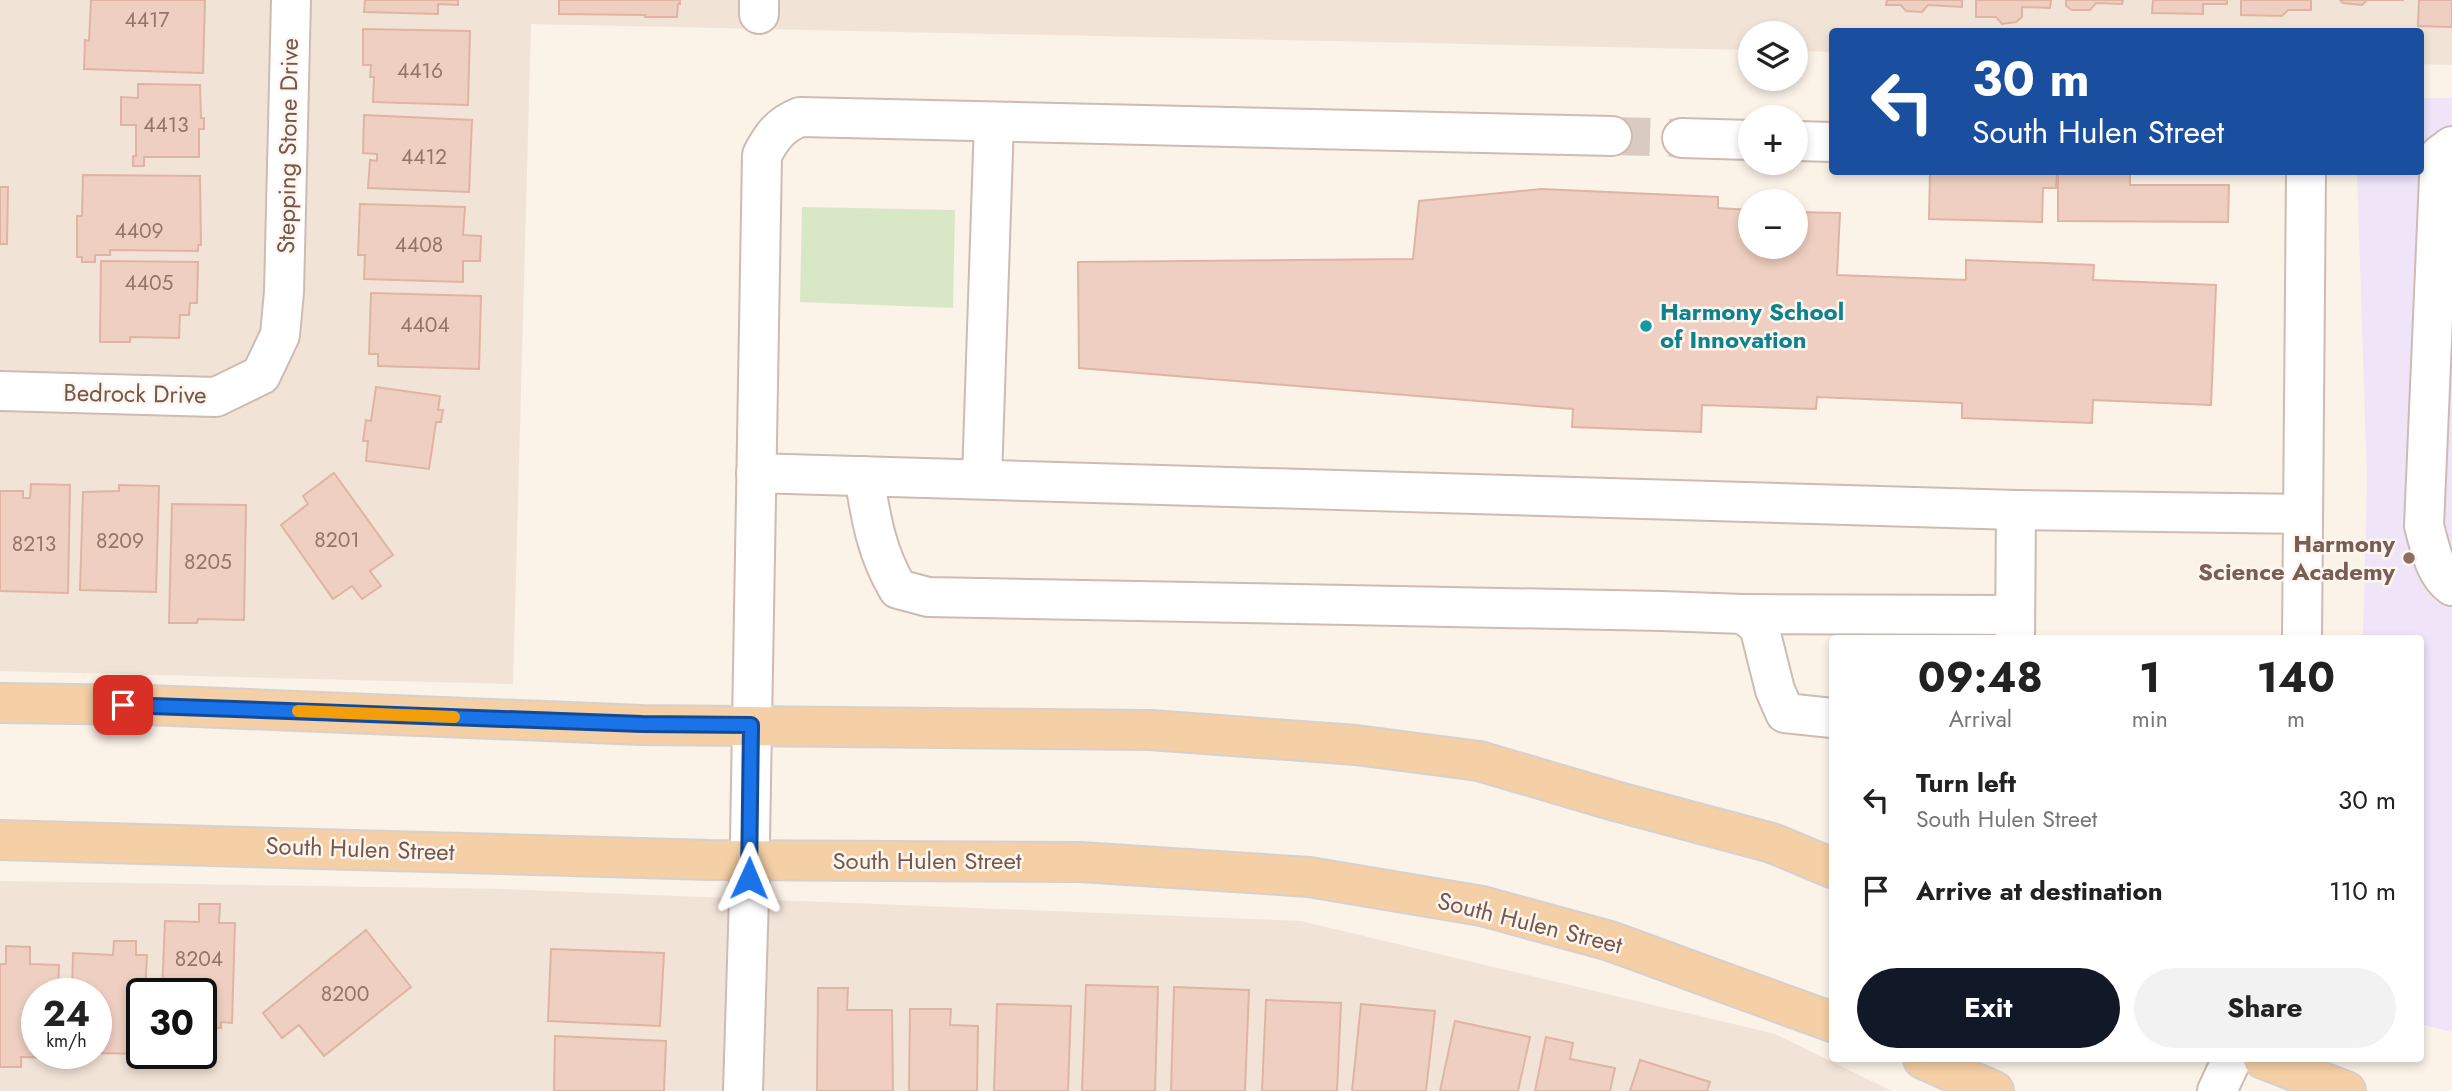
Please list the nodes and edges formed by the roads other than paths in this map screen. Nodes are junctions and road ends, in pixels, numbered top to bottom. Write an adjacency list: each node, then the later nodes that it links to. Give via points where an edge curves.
1 (291, 0): 10 (street, Stepping Stone Drive)
2 (994, 122): 3 (street); 12 (street, via 800,117 773,134 762,155); 14 (street)
3 (1612, 136)
4 (1682, 138): 5 (street)
5 (1738, 139)
6 (1808, 141): 7 (street)
7 (1829, 142)
8 (2437, 152): 17 (street, via 2424,526 2432,556)
9 (2306, 175): 16 (street)
10 (284, 292): 11 (street, Bedrock Drive, via 280,335 261,375 216,397)
11 (0, 391)
12 (756, 473): 13 (street); 23 (street)
13 (864, 476): 14 (street); 18 (street, via 884,567 898,589 928,597)
14 (982, 478): 15 (street)
15 (2017, 510): 16 (street); 19 (street)
16 (2303, 514): 20 (street)
17 (2452, 586)
18 (1743, 614): 19 (street); 22 (street, via 1759,626 1785,713)
19 (2015, 627)
20 (2302, 635)
21 (0, 703): 23 (main road)
22 (1829, 718)
23 (751, 725): 25 (street); 26 (main road, via 1150,730 1411,752 1479,761 1772,843)
24 (0, 840): 25 (main road, South Hulen Street)
25 (750, 860): 27 (main road, South Hulen Street, via 1080,862 1309,877 1482,906 1610,941); 31 (street)
26 (1829, 867)
27 (1829, 1021)
28 (1930, 1062): 32 (main road)
29 (2231, 1062): 33 (street)
30 (2271, 1062): 34 (main road)
31 (743, 1091)
32 (1994, 1091)
33 (2217, 1091)
34 (2346, 1091)

